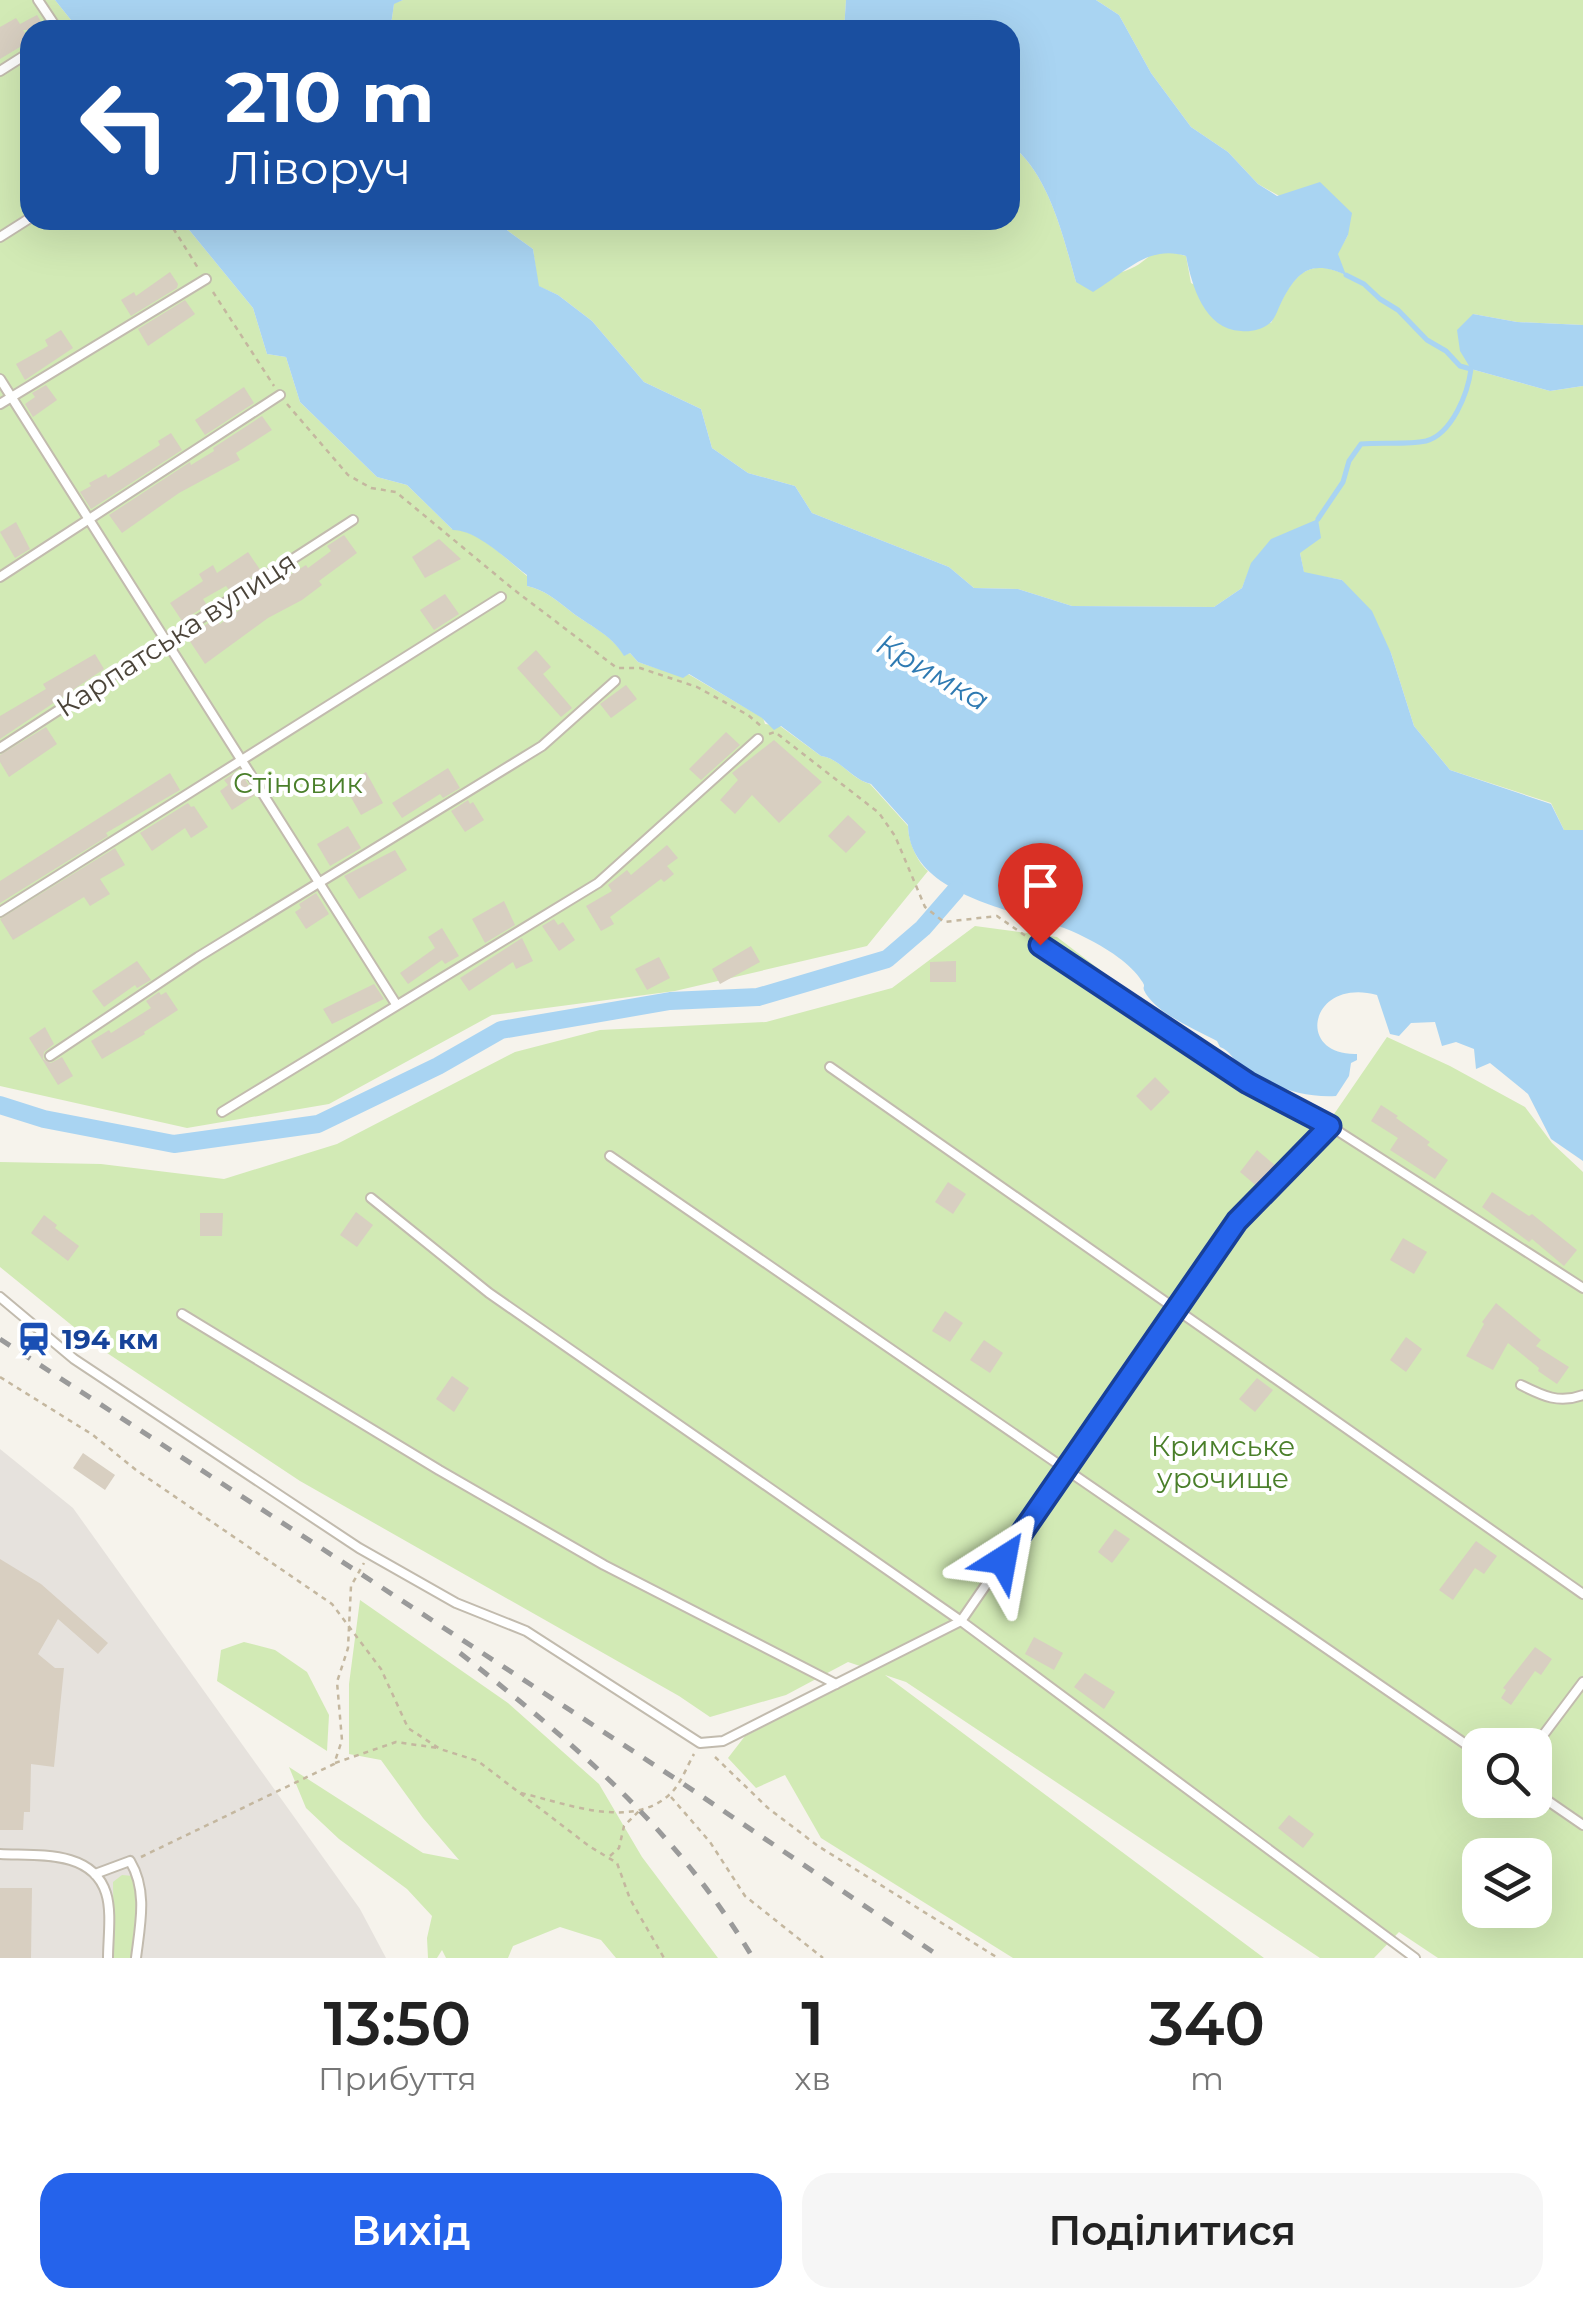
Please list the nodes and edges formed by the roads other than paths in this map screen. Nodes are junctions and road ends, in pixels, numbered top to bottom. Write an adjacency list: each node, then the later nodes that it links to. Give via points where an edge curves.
1 (206, 279): 4 (lane)
2 (0, 379): 4 (lane)
3 (280, 395): 6 (lane)
4 (11, 397): 5 (lane); 6 (lane)
5 (0, 404)
6 (89, 519): 8 (lane); 10 (lane)
7 (353, 520): 10 (lane, Карпатська вулиця)
8 (0, 577)
9 (501, 597): 14 (lane)
10 (167, 640): 13 (lane, Карпатська вулиця); 14 (lane)
11 (615, 681): 15 (lane, via 542,746)
12 (758, 739): 18 (lane, via 598,883)
13 (0, 748)
14 (241, 758): 15 (lane); 16 (lane)
15 (320, 882): 18 (lane); 19 (lane)
16 (0, 912)
17 (1040, 945): 22 (lane, via 1248,1083)
18 (396, 1004): 21 (lane)
19 (50, 1056)
20 (830, 1067): 27 (lane)
21 (222, 1112)
22 (1330, 1126): 25 (lane); 27 (lane, via 1237,1221)
23 (610, 1156): 31 (lane)
24 (372, 1198): 33 (lane, via 489,1293)
25 (1583, 1288)
26 (0, 1297): 35 (lane, via 74,1359 367,1553 456,1603 526,1631 700,1743 723,1741)
27 (1178, 1308): 31 (lane); 32 (lane)
28 (182, 1314): 35 (lane, via 604,1565)
29 (1520, 1385): 30 (lane, via 1548,1398)
30 (1583, 1395)
31 (1066, 1468): 33 (lane); 37 (lane)
32 (1583, 1594)
33 (962, 1621): 35 (lane); 44 (lane)
34 (1583, 1682): 36 (lane)
35 (836, 1684)
36 (1548, 1728)
37 (1462, 1742)
38 (1552, 1804): 39 (lane)
39 (1583, 1825)
40 (0, 1854): 41 (lane, via 70,1857)
41 (94, 1874): 42 (lane, via 106,1894); 43 (lane, via 130,1861 138,1874 143,1906)
42 (108, 1958)
43 (136, 1958)
44 (1414, 1958)

